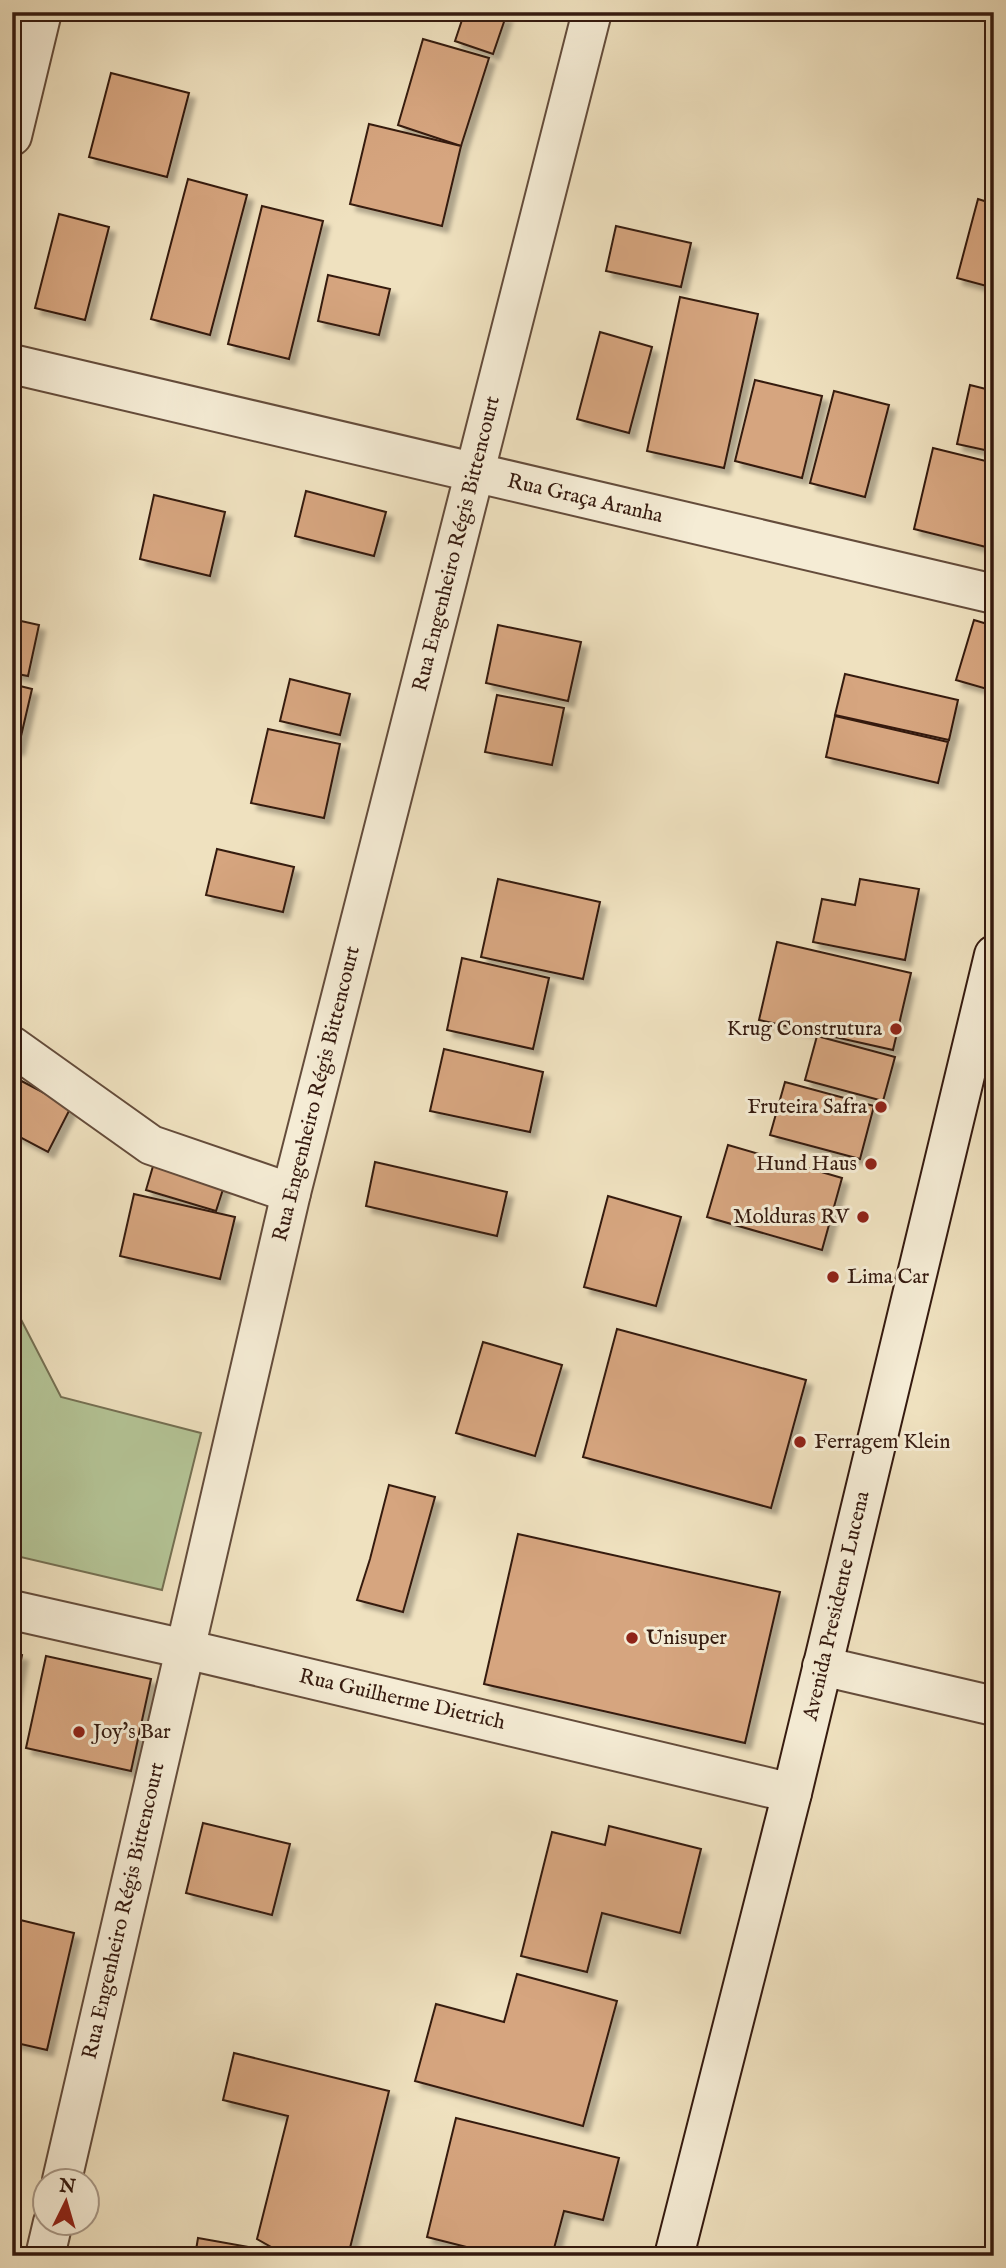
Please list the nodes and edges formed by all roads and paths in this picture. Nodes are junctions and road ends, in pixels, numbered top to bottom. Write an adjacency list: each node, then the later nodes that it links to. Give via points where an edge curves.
1 (42, 12): 3 (street)
2 (592, 12): 5 (street, Rua Engenheiro Régis Bittencourt)
3 (12, 136)
4 (12, 364): 5 (street, Rua Graça Aranha)
5 (475, 473): 6 (street, Rua Graça Aranha); 9 (street, Rua Engenheiro Régis Bittencourt)
6 (994, 594)
7 (994, 956): 12 (street, Avenida Presidente Lucena)
8 (12, 1046): 9 (street, via 151,1145)
9 (291, 1193): 11 (street, Rua Engenheiro Régis Bittencourt)
10 (12, 1610): 11 (street, Rua Guilherme Dietrich)
11 (185, 1648): 14 (street, Rua Guilherme Dietrich); 15 (street, Rua Engenheiro Régis Bittencourt)
12 (822, 1666): 13 (street); 14 (street, Avenida Presidente Lucena)
13 (994, 1706)
14 (792, 1793): 18 (street, Avenida Presidente Lucena)
15 (65, 2166)
16 (50, 2236): 17 (street)
17 (45, 2256)
18 (674, 2256)

